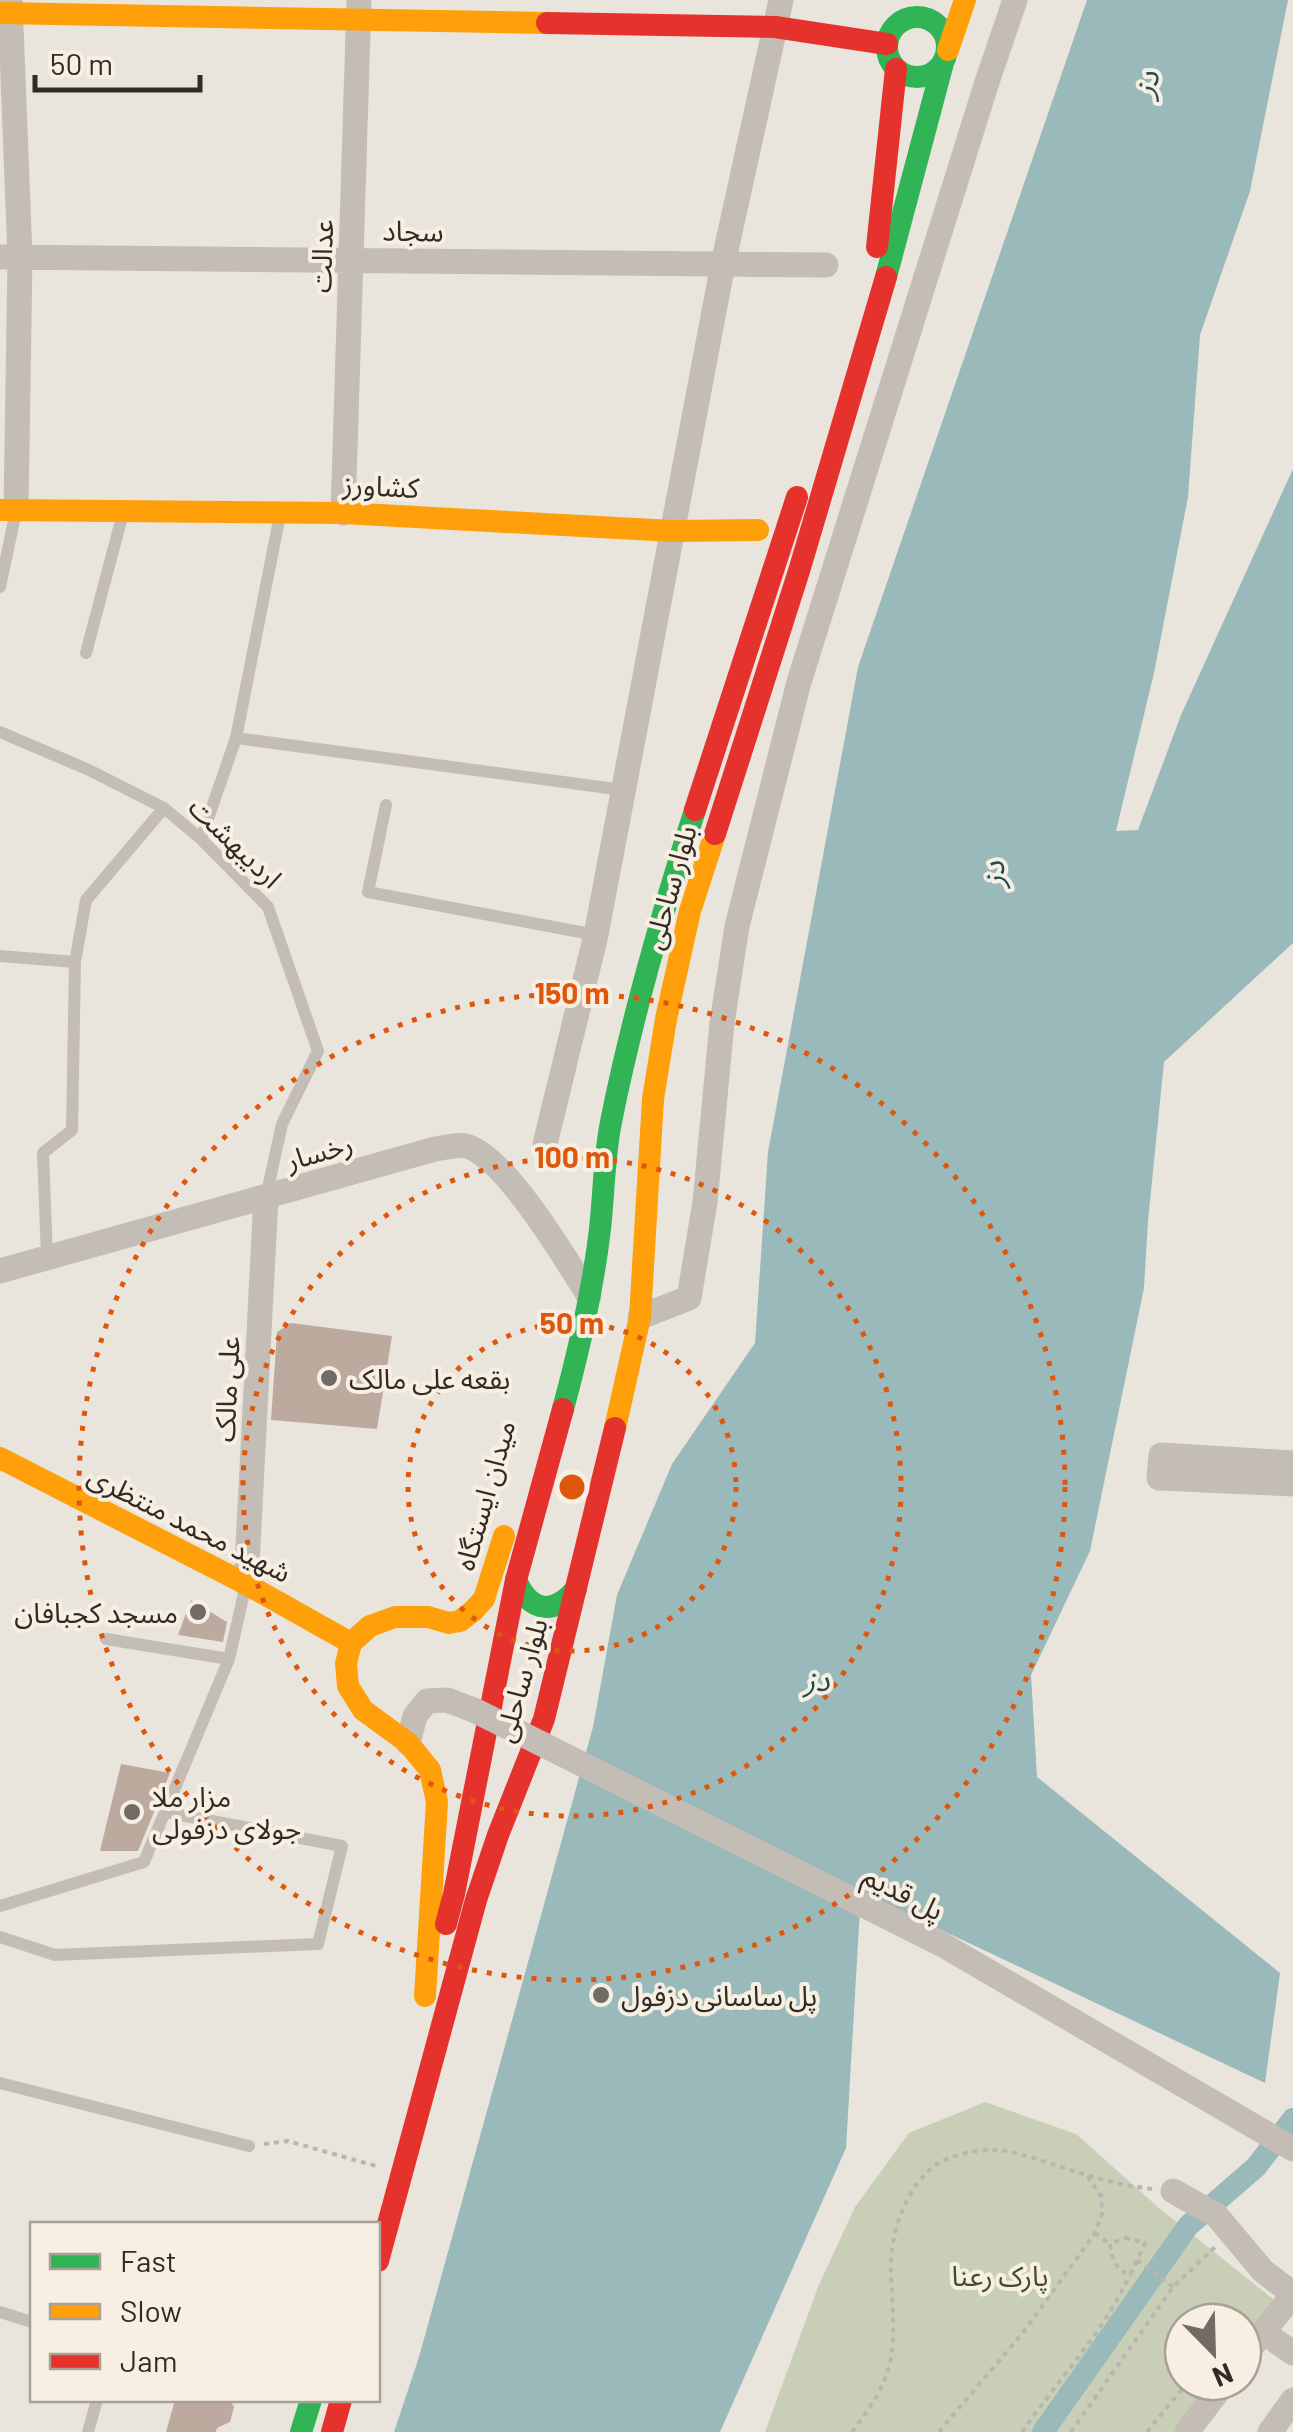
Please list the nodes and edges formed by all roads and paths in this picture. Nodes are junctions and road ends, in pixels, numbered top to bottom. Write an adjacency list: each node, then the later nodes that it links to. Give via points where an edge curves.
1 (781, 0): 7 (street)
2 (965, 0): 9 (main road, بلوار ساحلی)
3 (1015, 0): 39 (street, via 799,682 736,926 689,1298)
4 (7, 9): 5 (main road); 11 (street)
5 (359, 10): 7 (main road); 12 (street, عدالت)
6 (905, 11): 8 (main road); 9 (main road, via 938,25 946,37)
7 (775, 27): 8 (main road); 13 (street)
8 (887, 44): 10 (main road)
9 (945, 57): 10 (main road, via 921,78); 33 (main road, بلوار ساحلی, via 800,571 690,912 666,1019)
10 (896, 69): 32 (main road, بلوار ساحلی, via 876,254 666,900)
11 (10, 257): 12 (street, سجاد); 15 (street)
12 (351, 259): 13 (street, سجاد); 18 (street, عدالت)
13 (723, 264): 14 (street, سجاد); 20 (street)
14 (826, 265)
15 (8, 510): 16 (main road, کشاورز); 21 (lane)
16 (124, 511): 17 (main road, کشاورز); 22 (lane)
17 (281, 512): 18 (main road, کشاورز); 24 (lane)
18 (344, 513): 20 (main road, کشاورز)
19 (758, 530): 20 (main road, کشاورز)
20 (672, 531): 25 (street)
21 (0, 587)
22 (86, 653)
23 (0, 732): 27 (lane, اردیبهشت)
24 (236, 738): 25 (lane); 28 (lane)
25 (623, 790): 29 (street)
26 (386, 805): 29 (lane, via 368,892)
27 (164, 808): 28 (lane, اردیبهشت); 31 (lane, via 86,900)
28 (201, 839): 35 (lane, اردیبهشت, via 268,907 318,1051 282,1124)
29 (596, 935): 34 (street)
30 (0, 956): 31 (lane)
31 (76, 962): 36 (lane, via 72,1130 43,1153)
32 (610, 1126): 33 (main road, via 632,1115); 38 (main road, بلوار ساحلی)
33 (652, 1128): 39 (main road, بلوار ساحلی)
34 (546, 1144)
35 (266, 1197): 36 (street, رخسار); 38 (street, رخسار, via 464,1145 486,1156 515,1188); 46 (street, علی مالک)
36 (48, 1257): 37 (street, رخسار)
37 (0, 1272)
38 (590, 1296): 40 (main road); 45 (main road, بلوار ساحلی)
39 (640, 1317): 47 (main road, بلوار ساحلی)
40 (544, 1391)
41 (0, 1458): 46 (main road, شهید محمد منتظری)
42 (1293, 1463): 43 (street, via 1254,1471)
43 (1293, 1484)
44 (510, 1516): 49 (main road, میدان ایستگاه, via 484,1599 473,1612 449,1623 396,1617)
45 (516, 1580): 47 (main road, via 527,1600 549,1608); 51 (main road, بلوار ساحلی)
46 (246, 1584): 49 (main road, شهید محمد منتظری); 50 (lane)
47 (576, 1589): 52 (main road, بلوار ساحلی)
48 (106, 1639): 50 (lane)
49 (350, 1643): 53 (main road, via 348,1686 363,1710)
50 (229, 1659): 54 (lane)
51 (498, 1671): 52 (main road, via 510,1656 529,1652 547,1660); 53 (main road, بلوار ساحلی, via 454,1894 423,2006 438,1802 430,1770)
52 (555, 1678): 66 (main road, بلوار ساحلی, via 476,1900)
53 (408, 1742): 59 (street, پل قدیم, bridge, via 427,1701 476,1711 943,1944)
54 (165, 1812): 55 (lane, via 144,1862); 56 (lane, via 342,1846 318,1944 55,1954)
55 (0, 1906)
56 (0, 1938)
57 (0, 2082): 58 (lane)
58 (249, 2146): 60 (path, via 288,2141)
59 (1293, 2150)
60 (378, 2166)
61 (1086, 2173): 62 (path, via 1130,2187); 64 (path, via 1101,2196); 84 (path, via 990,2150 960,2155 926,2172 894,2236 891,2358 882,2391)
62 (1172, 2190): 63 (street)
63 (1232, 2232): 69 (path); 70 (street, via 1263,2271)
64 (1095, 2234): 65 (path); 85 (path, via 1026,2330)
65 (1110, 2244): 67 (path, via 1124,2238 1145,2243); 68 (path, via 1121,2272)
66 (380, 2254)
67 (1137, 2260): 68 (path); 69 (path)
68 (1130, 2275): 86 (path)
69 (1173, 2287): 87 (path)
70 (1293, 2294): 73 (street)
71 (0, 2312): 72 (lane)
72 (30, 2321)
73 (1263, 2332): 74 (street)
74 (1293, 2353)
75 (1293, 2400): 90 (street)
76 (96, 2402): 81 (lane)
77 (310, 2402): 82 (main road)
78 (340, 2402): 83 (main road)
79 (1172, 2402): 88 (path)
80 (1210, 2402): 89 (street)
81 (88, 2432)
82 (300, 2432)
83 (332, 2432)
84 (852, 2432)
85 (939, 2432)
86 (1022, 2432)
87 (1071, 2432)
88 (1147, 2432)
89 (1188, 2432)
90 (1270, 2432)

